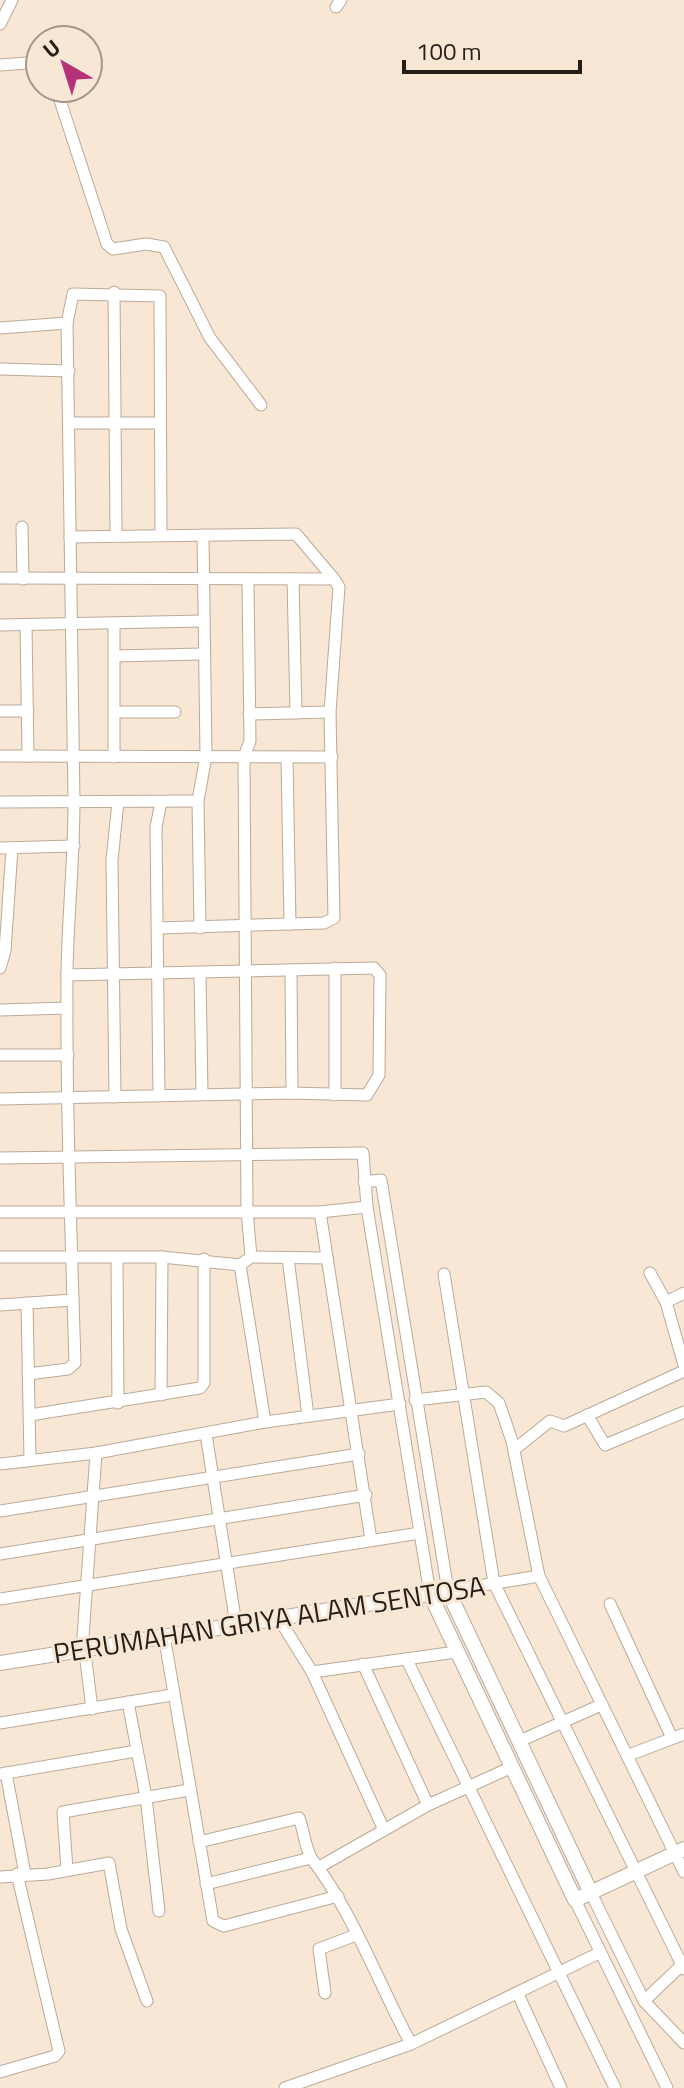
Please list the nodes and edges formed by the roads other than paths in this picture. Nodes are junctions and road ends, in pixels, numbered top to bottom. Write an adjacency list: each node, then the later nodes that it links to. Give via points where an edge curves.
1 (12, 0): 2 (street)
2 (0, 24)
3 (24, 63): 4 (street)
4 (0, 65)
5 (61, 104): 11 (street, via 107,244 113,249 164,247 210,338)
6 (114, 292): 7 (street, via 70,295); 13 (street, via 160,296); 14 (street)
7 (67, 323): 8 (street); 10 (street)
8 (0, 328)
9 (0, 369): 10 (street)
10 (69, 371): 12 (street)
11 (261, 405)
12 (69, 423): 14 (street); 19 (street)
13 (160, 423): 14 (street); 17 (street)
14 (114, 424): 16 (street)
15 (22, 527): 21 (street)
16 (116, 535): 17 (street); 19 (street)
17 (161, 535): 18 (street)
18 (203, 535): 23 (street, via 296,534); 25 (street)
19 (70, 537): 24 (street)
20 (0, 578): 21 (street)
21 (23, 579): 24 (street)
22 (293, 579): 23 (street); 26 (street); 39 (street)
23 (334, 579): 38 (street, via 339,587)
24 (71, 580): 25 (street); 31 (street)
25 (205, 580): 26 (street); 27 (street)
26 (248, 581): 40 (street)
27 (203, 621): 28 (street); 32 (street)
28 (114, 623): 31 (street); 33 (street)
29 (0, 625): 30 (street)
30 (26, 625): 31 (street); 35 (street)
31 (71, 625): 44 (street)
32 (202, 654): 33 (street); 43 (street)
33 (114, 656): 36 (street)
34 (0, 711): 35 (street)
35 (28, 711): 42 (street)
36 (115, 712): 37 (street); 45 (street)
37 (175, 712)
38 (330, 712): 39 (street); 47 (street)
39 (296, 713): 40 (street)
40 (249, 714): 46 (street, via 250,741)
41 (0, 756): 42 (street)
42 (28, 756): 44 (street)
43 (206, 756): 45 (street); 46 (street); 50 (street)
44 (73, 757): 45 (street); 49 (street)
45 (114, 757)
46 (244, 757): 48 (street); 57 (street)
47 (332, 757): 48 (street); 56 (street, via 336,913 324,923)
48 (287, 758): 56 (street)
49 (74, 801): 51 (street); 52 (street); 54 (street)
50 (198, 801): 53 (street); 59 (street)
51 (0, 802)
52 (118, 802): 53 (street); 65 (street, via 112,860)
53 (161, 802): 58 (street, via 156,827)
54 (74, 846): 55 (street); 67 (street)
55 (6, 848): 60 (street, via 5,951)
56 (290, 924): 57 (street)
57 (244, 925): 59 (street); 63 (street)
58 (159, 928): 59 (street); 64 (street)
59 (200, 928)
60 (0, 968)
61 (335, 968): 62 (street); 75 (street); 75 (street, via 374,968 380,975 378,1080 367,1095)
62 (291, 970): 63 (street); 72 (street)
63 (245, 971): 66 (street); 74 (street)
64 (158, 972): 65 (street); 66 (street); 76 (street)
65 (114, 973): 67 (street); 77 (street)
66 (200, 973): 73 (street)
67 (67, 975): 68 (street)
68 (67, 1008): 69 (street); 71 (street)
69 (0, 1010)
70 (0, 1055): 71 (street)
71 (68, 1055): 79 (street)
72 (292, 1093): 74 (street); 75 (street)
73 (202, 1094): 74 (street); 76 (street)
74 (247, 1094): 80 (street)
75 (335, 1095)
76 (159, 1096): 77 (street)
77 (115, 1097): 79 (street)
78 (0, 1099): 79 (street)
79 (68, 1099): 82 (street)
80 (248, 1156): 82 (street); 83 (street, via 363,1153); 85 (street)
81 (0, 1158): 82 (street)
82 (70, 1158): 86 (street)
83 (364, 1182): 84 (street); 111 (street, via 381,1180)
84 (367, 1207): 88 (street); 113 (street)
85 (247, 1210): 86 (street); 88 (street); 93 (street)
86 (72, 1211): 87 (street); 89 (street)
87 (0, 1212)
88 (320, 1212): 95 (street)
89 (74, 1255): 90 (street); 91 (street); 101 (street)
90 (0, 1257)
91 (117, 1257): 92 (street); 112 (street)
92 (162, 1257): 96 (street); 110 (street)
93 (251, 1257): 94 (street); 97 (street)
94 (288, 1258): 95 (street); 118 (street)
95 (327, 1258): 114 (street)
96 (204, 1259): 97 (street); 110 (street, via 204,1383)
97 (240, 1265): 119 (street)
98 (650, 1273): 102 (street)
99 (444, 1274): 109 (street)
100 (684, 1293): 102 (street)
101 (73, 1300): 103 (street); 108 (street, via 75,1363 68,1369)
102 (666, 1302): 105 (street)
103 (27, 1303): 104 (street); 108 (street)
104 (0, 1305)
105 (679, 1327): 106 (street)
106 (684, 1365)
107 (684, 1371): 117 (street)
108 (28, 1374): 116 (street)
109 (464, 1394): 111 (street); 121 (street, via 486,1392 495,1397); 137 (street)
110 (161, 1395): 112 (street)
111 (415, 1400): 139 (street)
112 (118, 1403): 116 (street)
113 (400, 1404): 114 (street); 131 (street)
114 (352, 1412): 118 (street); 123 (street)
115 (684, 1412): 117 (street, via 605,1445)
116 (30, 1415): 124 (street)
117 (587, 1415): 121 (street, via 562,1426 550,1421)
118 (308, 1416): 119 (street)
119 (265, 1422): 120 (street)
120 (206, 1434): 122 (street); 126 (street)
121 (515, 1449): 136 (street)
122 (96, 1453): 124 (street); 128 (street)
123 (359, 1454): 126 (street); 127 (street)
124 (30, 1460): 125 (street)
125 (0, 1464)
126 (213, 1478): 128 (street); 130 (street)
127 (366, 1495): 130 (street); 133 (street)
128 (94, 1497): 129 (street); 132 (street)
129 (0, 1511)
130 (220, 1519): 132 (street); 135 (street)
131 (420, 1533): 133 (street); 140 (street)
132 (91, 1540): 134 (street); 138 (street)
133 (371, 1540): 135 (street)
134 (0, 1554)
135 (225, 1562): 138 (street); 144 (street)
136 (539, 1576): 137 (street, PERUMAHAN GRIYA ALAM SENTOSA); 154 (street)
137 (494, 1583): 139 (street, PERUMAHAN GRIYA ALAM SENTOSA); 156 (street)
138 (88, 1586): 141 (street); 146 (street)
139 (448, 1591): 140 (street, PERUMAHAN GRIYA ALAM SENTOSA); 159 (street)
140 (430, 1594): 143 (street, PERUMAHAN GRIYA ALAM SENTOSA); 147 (street)
141 (0, 1599)
142 (610, 1604): 158 (street)
143 (279, 1619): 144 (street, PERUMAHAN GRIYA ALAM SENTOSA); 151 (street)
144 (236, 1624): 145 (street, PERUMAHAN GRIYA ALAM SENTOSA)
145 (164, 1635): 146 (street, PERUMAHAN GRIYA ALAM SENTOSA); 152 (street)
146 (83, 1648): 149 (street, PERUMAHAN GRIYA ALAM SENTOSA); 155 (street)
147 (456, 1652): 148 (street); 162 (street)
148 (407, 1660): 150 (street); 165 (street)
149 (0, 1663)
150 (363, 1664): 151 (street); 167 (street)
151 (312, 1672): 168 (street)
152 (172, 1695): 153 (street); 164 (street)
153 (128, 1702): 155 (street); 160 (street)
154 (601, 1705): 156 (street); 161 (street)
155 (92, 1709): 157 (street)
156 (563, 1722): 159 (street); 175 (street)
157 (0, 1723)
158 (678, 1736): 161 (street)
159 (522, 1740): 178 (street)
160 (136, 1751): 163 (street); 166 (street)
161 (629, 1755): 170 (street)
162 (510, 1768): 165 (street); 180 (street)
163 (3, 1774): 174 (street)
164 (189, 1790): 166 (street); 169 (street)
165 (468, 1790): 167 (street); 185 (street)
166 (146, 1797): 172 (street, via 63,1812); 181 (street)
167 (428, 1805): 168 (street)
168 (384, 1830): 171 (street)
169 (199, 1842): 171 (street, via 296,1817); 177 (street)
170 (679, 1851): 173 (street); 175 (street)
171 (316, 1862): 177 (street); 179 (street)
172 (67, 1870): 174 (street); 188 (street, via 110,1864 121,1929)
173 (684, 1872)
174 (21, 1874): 176 (street); 192 (street, via 59,2051)
175 (634, 1874): 178 (street); 184 (street)
176 (0, 1877)
177 (206, 1884): 179 (street, via 212,1919 221,1926)
178 (591, 1893): 180 (street); 189 (street)
179 (338, 1896): 182 (street)
180 (575, 1900): 183 (street)
181 (159, 1911)
182 (356, 1935): 186 (street, via 319,1949); 191 (street)
183 (599, 1953): 185 (street); 196 (street)
184 (683, 1966): 189 (street)
185 (557, 1972): 187 (street); 195 (street)
186 (325, 1993)
187 (518, 1994): 191 (street); 194 (street)
188 (147, 2001)
189 (644, 2001): 190 (street)
190 (684, 2043)
191 (411, 2044): 193 (street)
192 (0, 2072)
193 (285, 2088)
194 (561, 2088)
195 (615, 2088)
196 (667, 2088)

